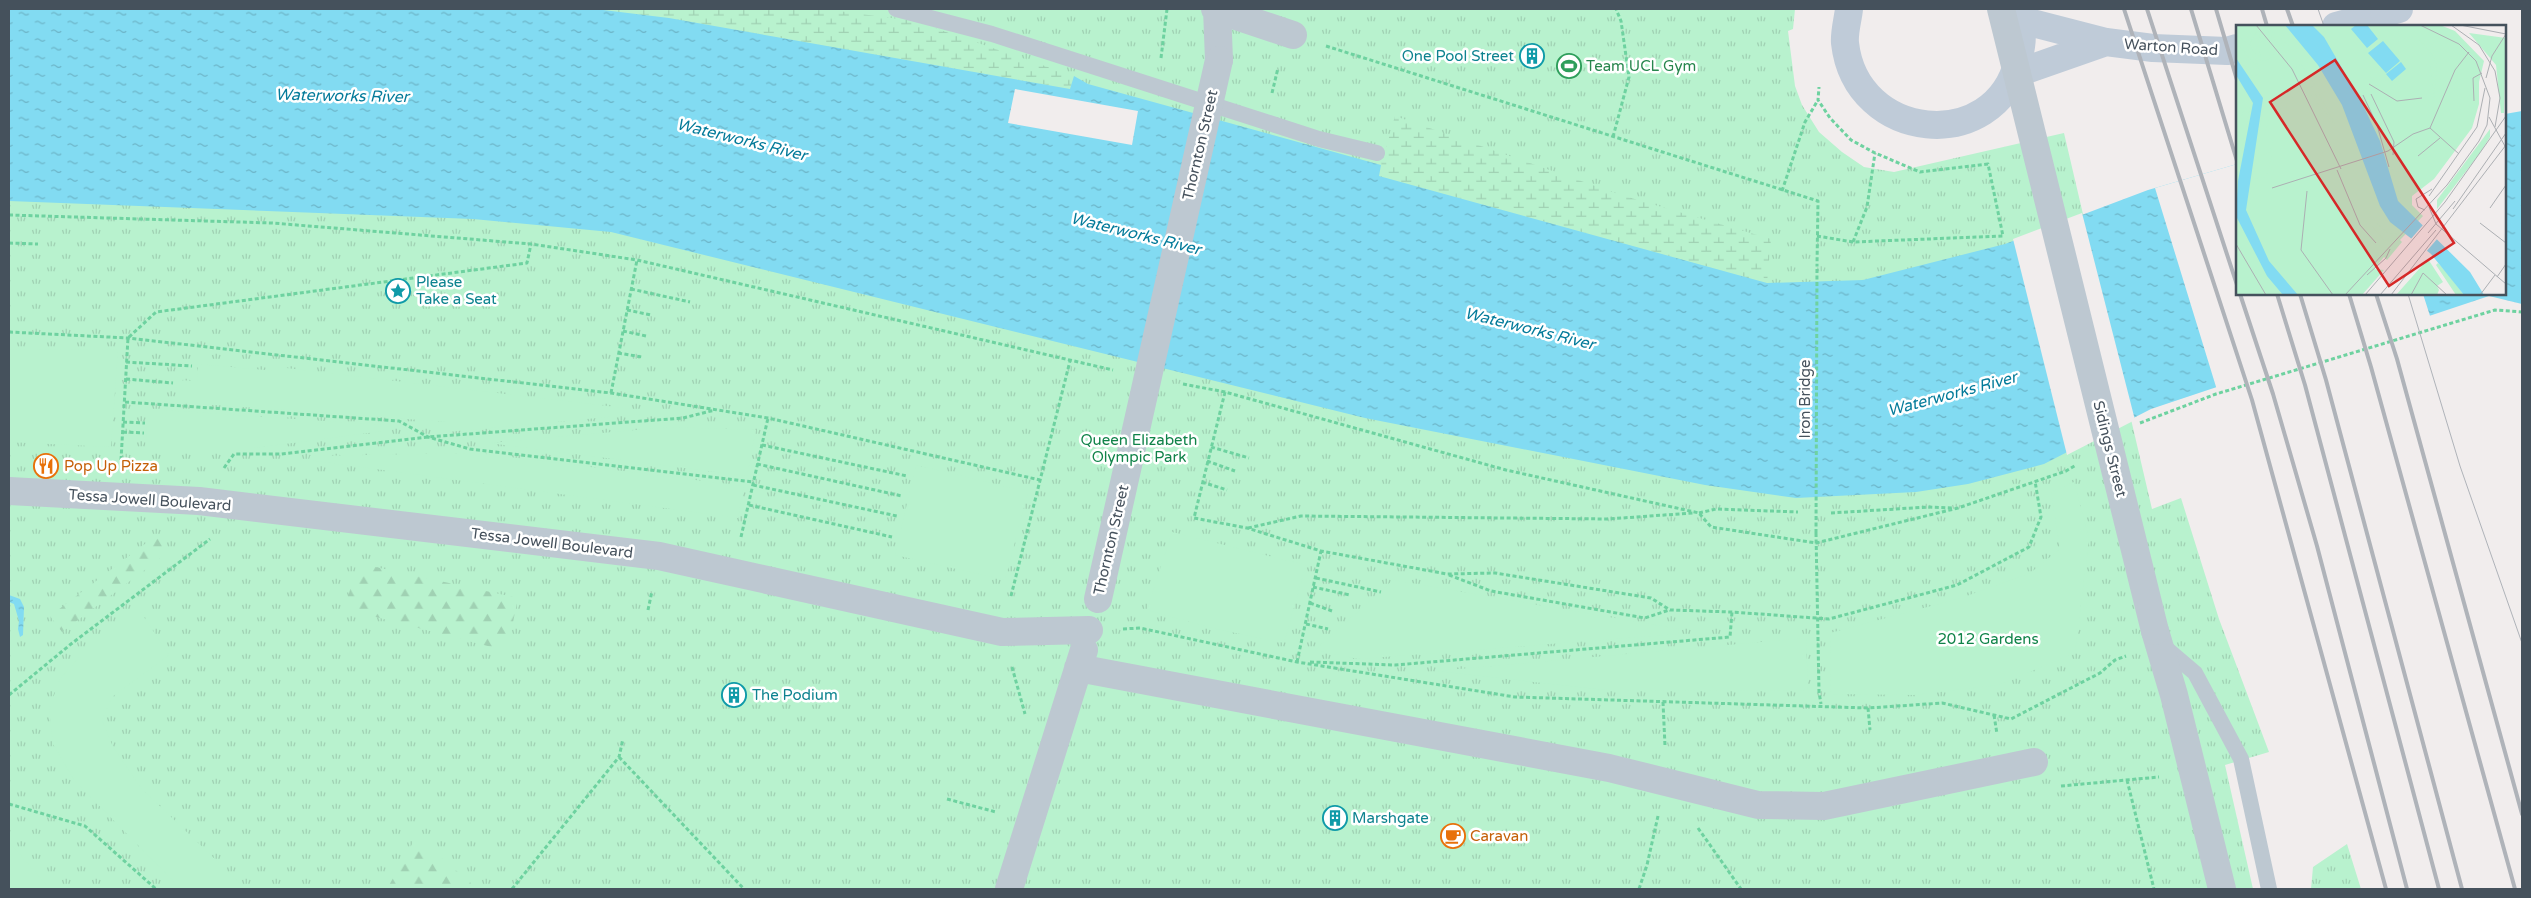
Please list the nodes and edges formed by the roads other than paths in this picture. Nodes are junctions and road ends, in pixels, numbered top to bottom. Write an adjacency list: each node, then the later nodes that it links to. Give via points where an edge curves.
1 (896, 9): 11 (lane, via 992,34 1319,139)
2 (1217, 9): 7 (street); 13 (street, Thornton Street, bridge, via 1219,60)
3 (1849, 9): 10 (street, via 1845,41 1851,70 1862,91 1880,108 1901,120 1928,126 1971,117 2000,96)
4 (2399, 9): 6 (street)
5 (2013, 12): 8 (street, Warton Road); 10 (street, via 2022,47); 14 (street, Sidings Street, bridge)
6 (2340, 25)
7 (1293, 35)
8 (2106, 42): 9 (street, Warton Road, via 2153,48); 10 (street, Warton Road)
9 (2236, 48)
10 (2015, 74)
11 (1377, 153)
12 (9, 491): 13 (street, Tessa Jowell Boulevard, via 209,502 659,556 1002,632)
13 (1090, 630): 15 (street, Thornton Street)
14 (2157, 637): 18 (street, Sidings Street); 19 (lane, via 2195,673 2241,759)
15 (1078, 668): 16 (street, via 1609,768 1758,805 1824,806); 17 (street, Thornton Street)
16 (2022, 764)
17 (1009, 889)
18 (2222, 889)
19 (2269, 889)

